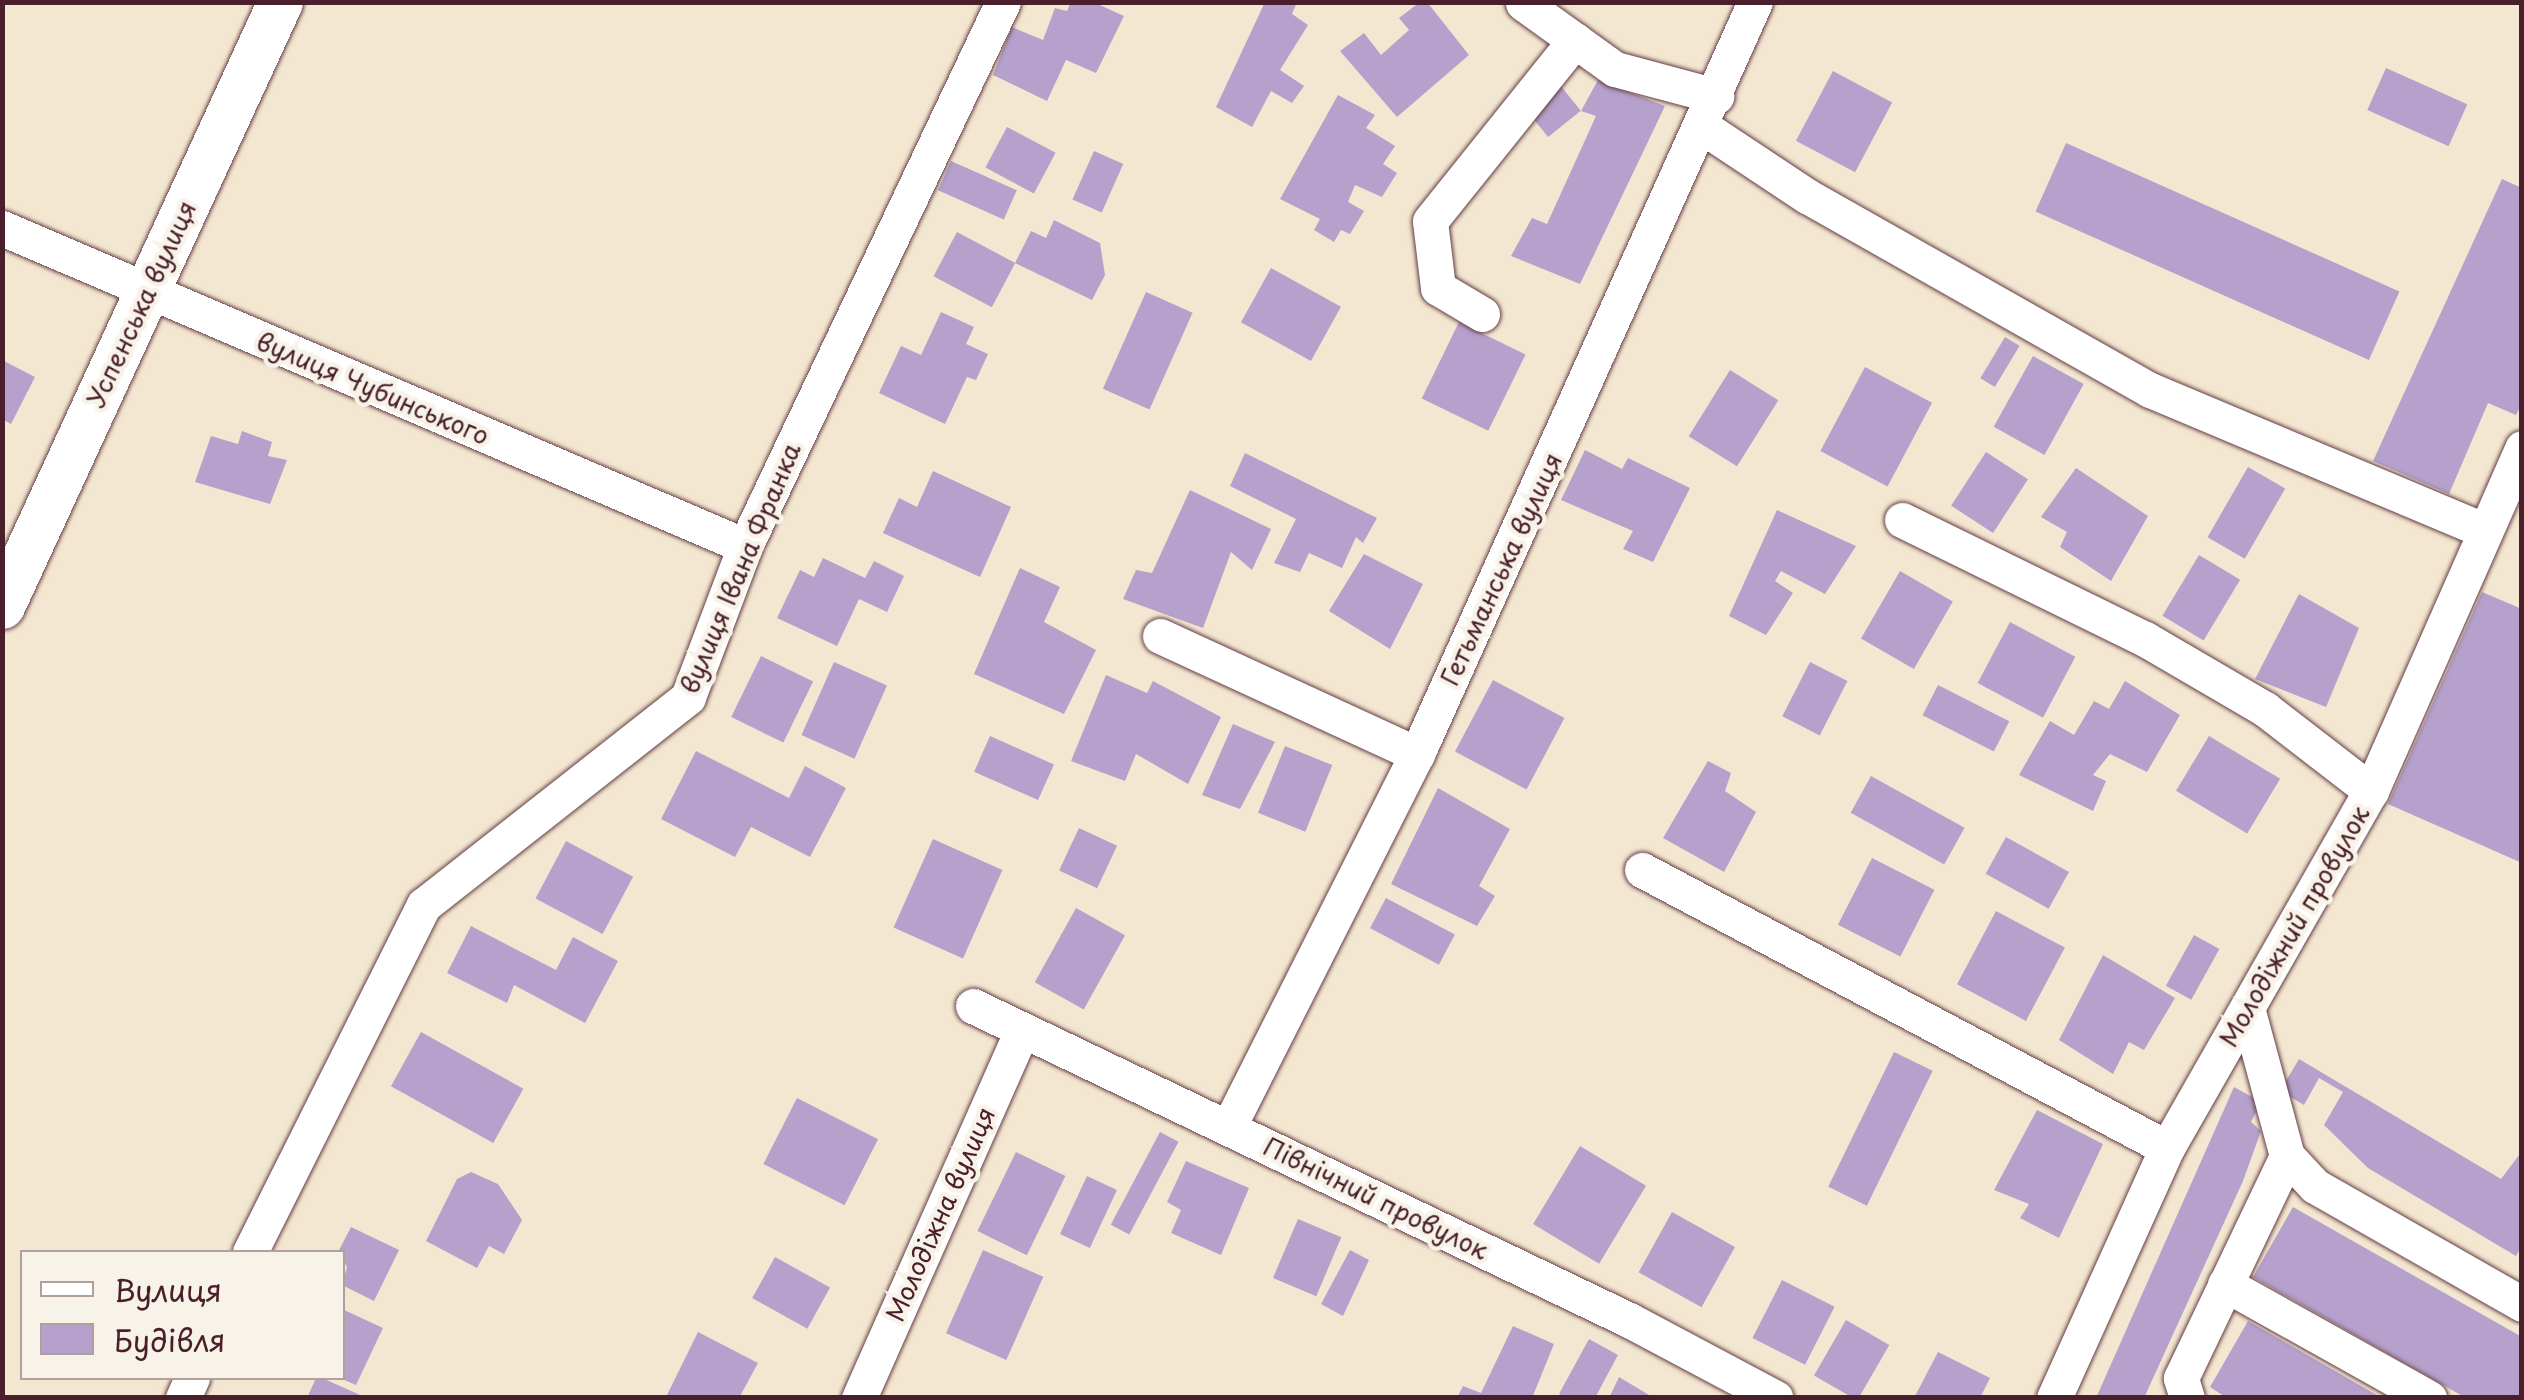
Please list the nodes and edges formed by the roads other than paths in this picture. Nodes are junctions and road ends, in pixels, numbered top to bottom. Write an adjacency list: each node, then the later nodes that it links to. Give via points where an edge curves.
1 (280, 2): 8 (street, Успенська вулиця)
2 (1003, 2): 13 (street, вулиця Івана Франка)
3 (1754, 2): 6 (street, Гетьманська вулиця)
4 (1523, 4): 5 (street)
5 (1575, 40): 6 (street, via 1615,69); 9 (street, via 1430,222 1438,288)
6 (1710, 111): 12 (street, via 1807,196 2150,390); 16 (street, Гетьманська вулиця)
7 (2, 228): 8 (street, вулиця Чубинського)
8 (146, 292): 13 (street, вулиця Чубинського); 14 (street, Успенська вулиця)
9 (1482, 314)
10 (2522, 448): 12 (street, Молодіжний провулок)
11 (1902, 520): 17 (street, via 2144,638 2265,709)
12 (2485, 531): 17 (street, Молодіжний провулок)
13 (744, 546): 25 (street, вулиця Івана Франка, via 688,697 424,905)
14 (2, 606)
15 (1160, 636): 16 (street)
16 (1417, 754): 22 (street, Гетьманська вулиця)
17 (2371, 791): 20 (street, Молодіжний провулок)
18 (1642, 870): 23 (street)
19 (973, 1006): 21 (street, Північний провулок)
20 (2247, 1008): 23 (street, Молодіжний провулок); 24 (street)
21 (1022, 1031): 22 (street, Північний провулок); 28 (street, Молодіжна вулиця)
22 (1229, 1126): 29 (street, Північний провулок)
23 (2168, 1148): 30 (street, Молодіжний провулок)
24 (2287, 1156): 26 (street); 27 (street, via 2315,1186)
25 (251, 1250)
26 (2225, 1284): 31 (street, via 2181,1378); 32 (street)
27 (2522, 1304)
28 (858, 1398)
29 (1776, 1398)
30 (2054, 1398)
31 (2187, 1398)
32 (2429, 1398)

